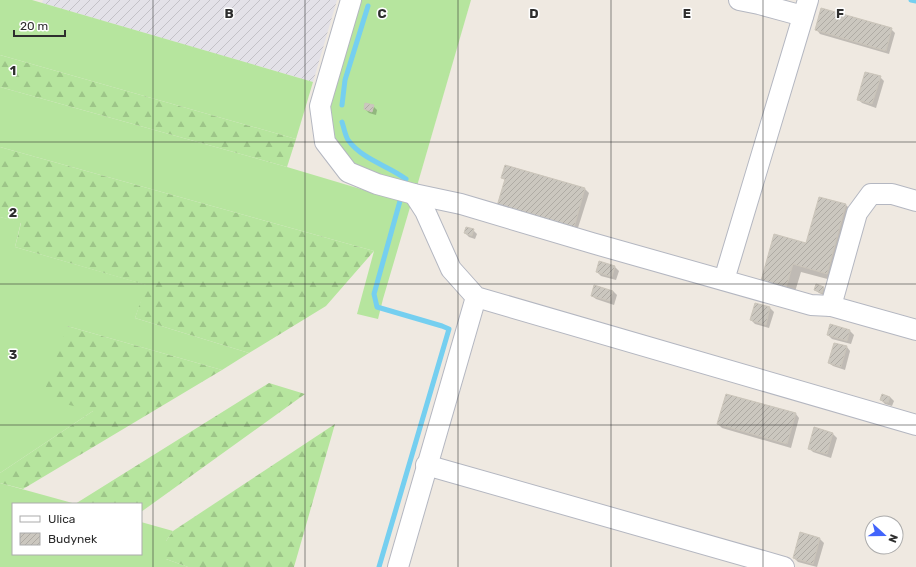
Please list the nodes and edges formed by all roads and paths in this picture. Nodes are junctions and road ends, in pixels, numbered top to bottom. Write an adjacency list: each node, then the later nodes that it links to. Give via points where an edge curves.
1 (351, 0): 4 (lane, via 320,106 325,142 348,172 377,184)
2 (739, 0): 3 (lane)
3 (806, 8): 6 (lane)
4 (414, 194): 6 (lane, via 461,204); 7 (lane, via 425,211 451,269)
5 (916, 201): 8 (lane, via 892,194 871,194 857,213)
6 (724, 280): 8 (lane, via 811,305)
7 (476, 297): 10 (lane); 11 (lane)
8 (830, 306): 9 (lane)
9 (916, 330)
10 (916, 425)
11 (426, 465): 12 (lane); 13 (lane)
12 (398, 567)
13 (784, 567)

